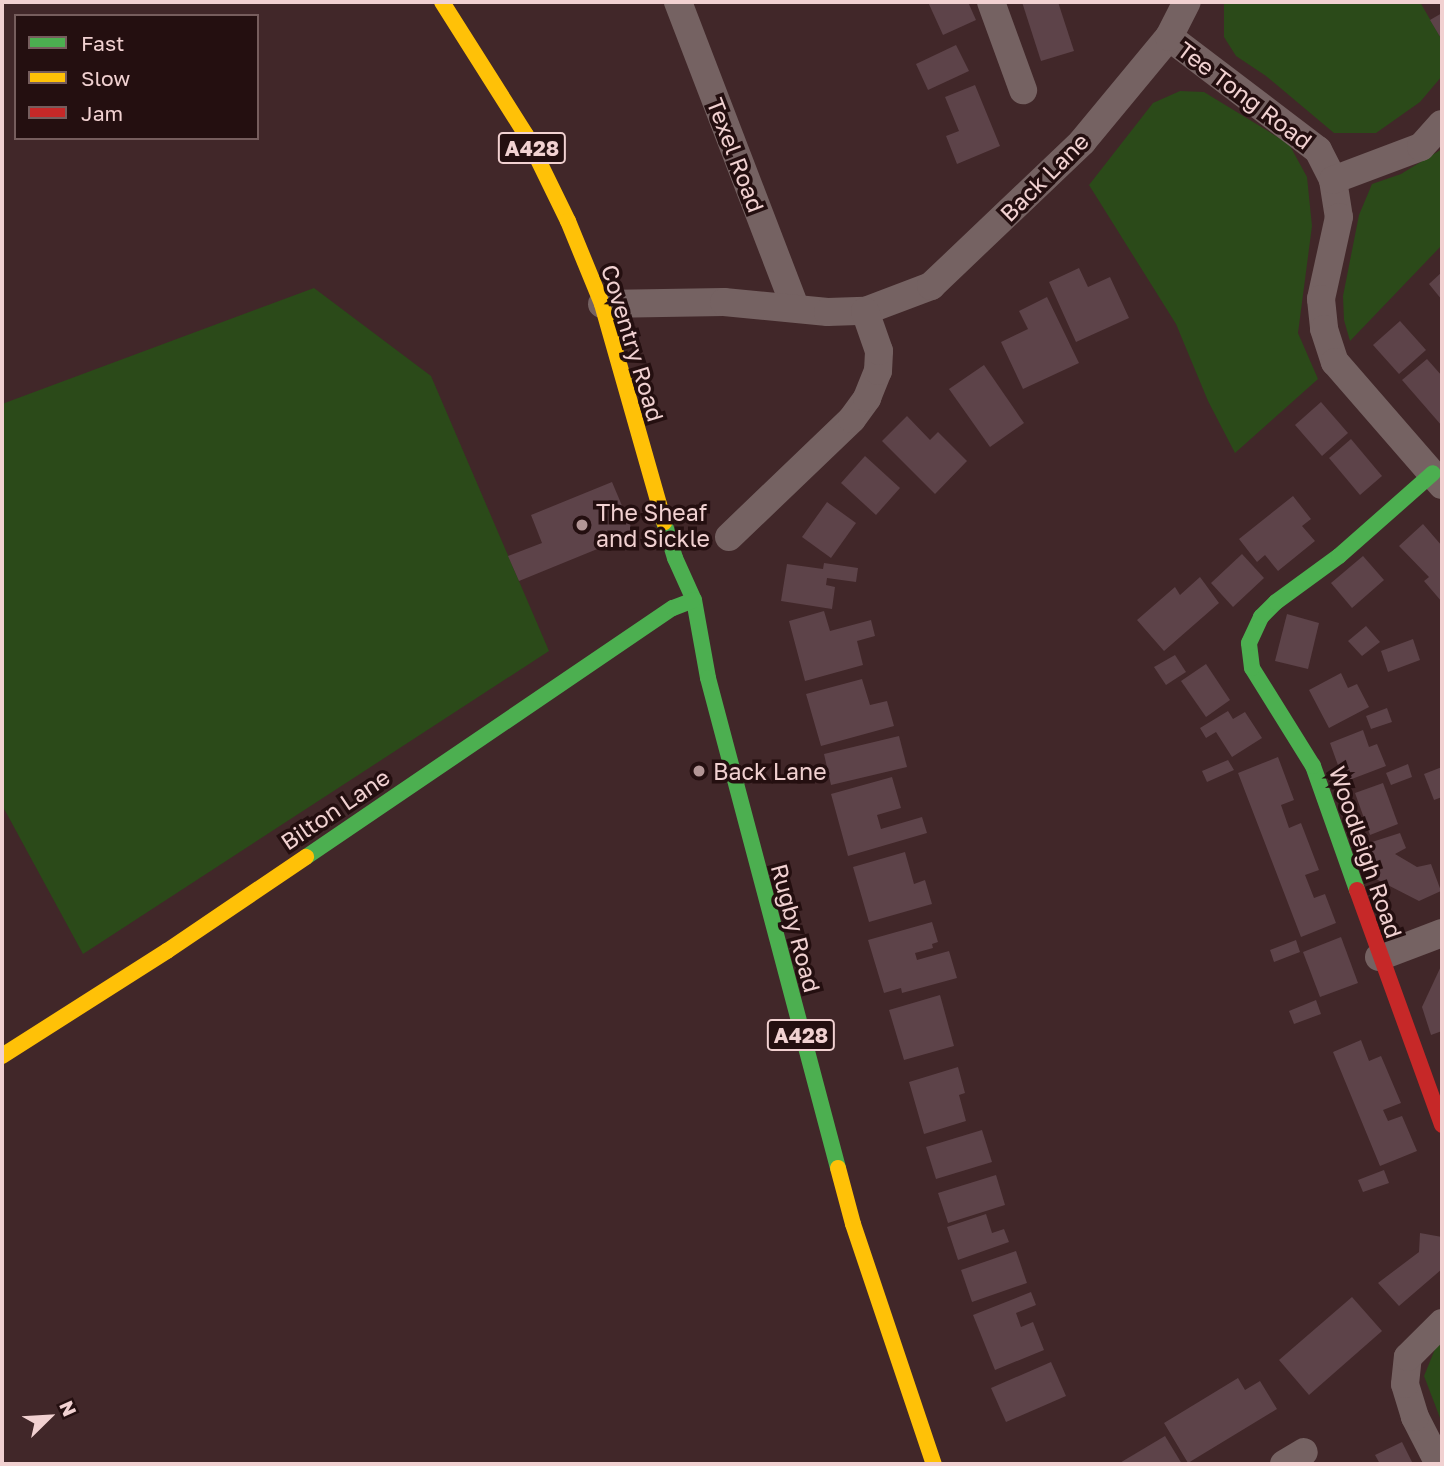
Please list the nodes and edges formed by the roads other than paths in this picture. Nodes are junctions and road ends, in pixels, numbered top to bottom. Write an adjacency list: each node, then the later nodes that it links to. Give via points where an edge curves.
1 (442, 2): 9 (street, Coventry Road / A428, via 526,135)
2 (678, 2): 10 (street, Texel Road)
3 (991, 2): 6 (street)
4 (1187, 2): 5 (street, Back Lane)
5 (1169, 37): 8 (street, Tee Tong Road, via 1318,150); 11 (street, Back Lane, via 1082,142 931,286)
6 (1023, 90)
7 (1442, 124): 8 (street, via 1421,147)
8 (1333, 180): 12 (street, Tee Tong Road, via 1339,217 1321,299 1324,329 1335,362)
9 (602, 304): 10 (street, Back Lane, via 724,302); 14 (street, Coventry Road / A428, via 648,472 675,558)
10 (795, 307): 11 (street, Back Lane)
11 (865, 311): 13 (street, via 879,351 878,371 867,398 852,419)
12 (1437, 479): 16 (street, Woodleigh Road, via 1276,602 1261,617 1249,643 1252,668 1323,790)
13 (729, 537)
14 (694, 600): 17 (street, Bilton Lane, via 673,608 167,951); 20 (street, Rugby Road / A428, via 708,678 853,1224)
15 (1442, 933): 16 (street)
16 (1379, 957): 18 (street, Woodleigh Road)
17 (2, 1056)
18 (1442, 1125)
19 (1442, 1322): 21 (street, via 1408,1357 1405,1384 1415,1417)
20 (934, 1464)
21 (1440, 1464)

